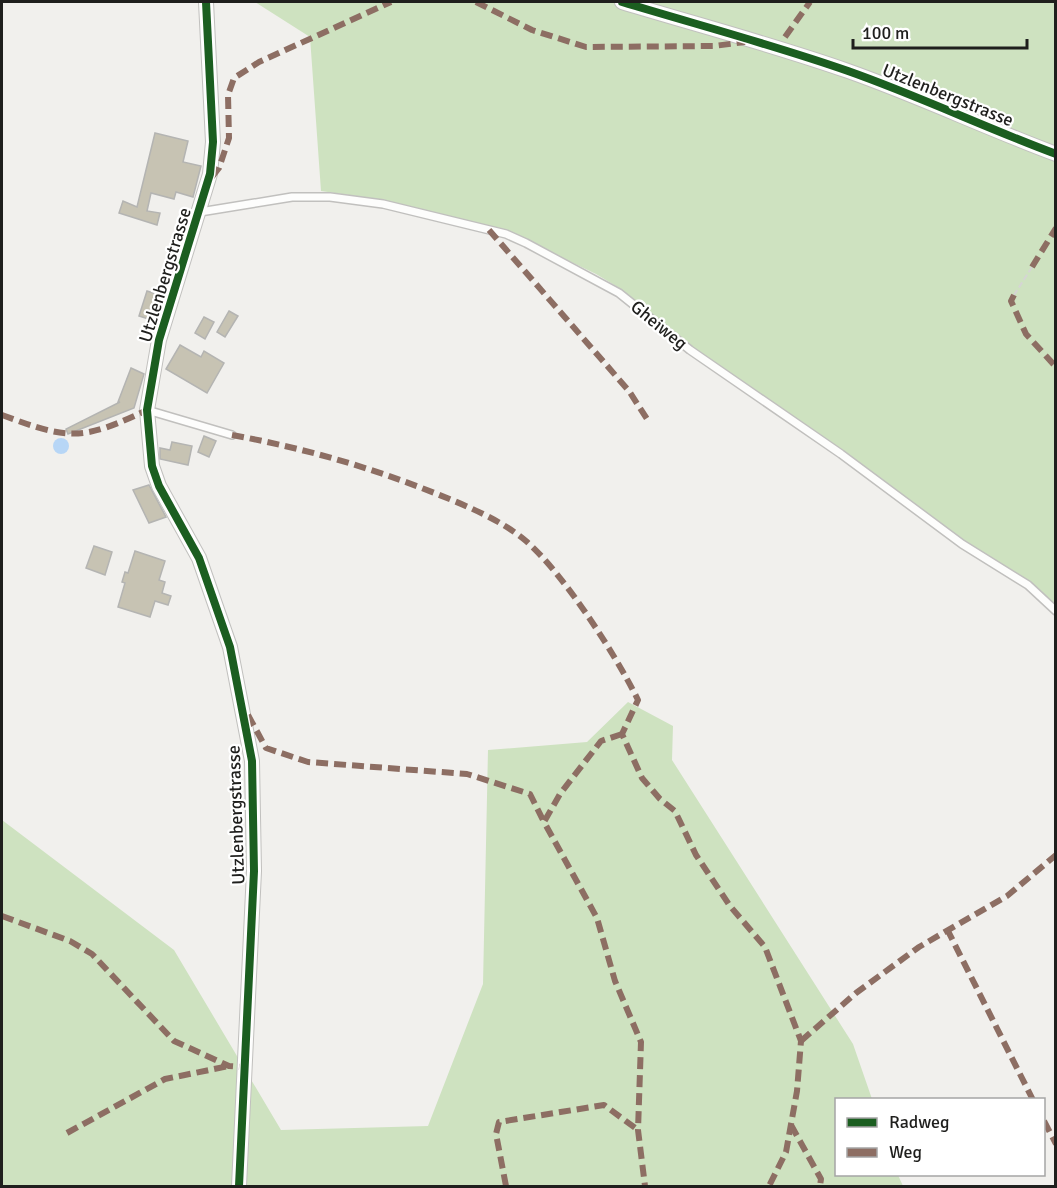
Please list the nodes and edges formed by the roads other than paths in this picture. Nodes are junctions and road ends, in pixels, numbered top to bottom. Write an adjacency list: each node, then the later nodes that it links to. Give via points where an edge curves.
1 (206, 2): 4 (street, Utzlenbergstrasse, via 213,156)
2 (622, 2): 3 (street, Utzlenbergstrasse, via 846,70)
3 (1056, 154)
4 (200, 212): 5 (street, Utzlenbergstrasse, via 159,340); 7 (lane, Gheiweg, via 292,197 330,197 383,204 506,234 526,243 619,293 690,350 841,454 962,544 1028,585)
5 (147, 410): 6 (lane); 8 (street, Utzlenbergstrasse, via 152,466 159,486 199,558 230,647 252,761 254,871)
6 (232, 435)
7 (1056, 611)
8 (239, 1186)

